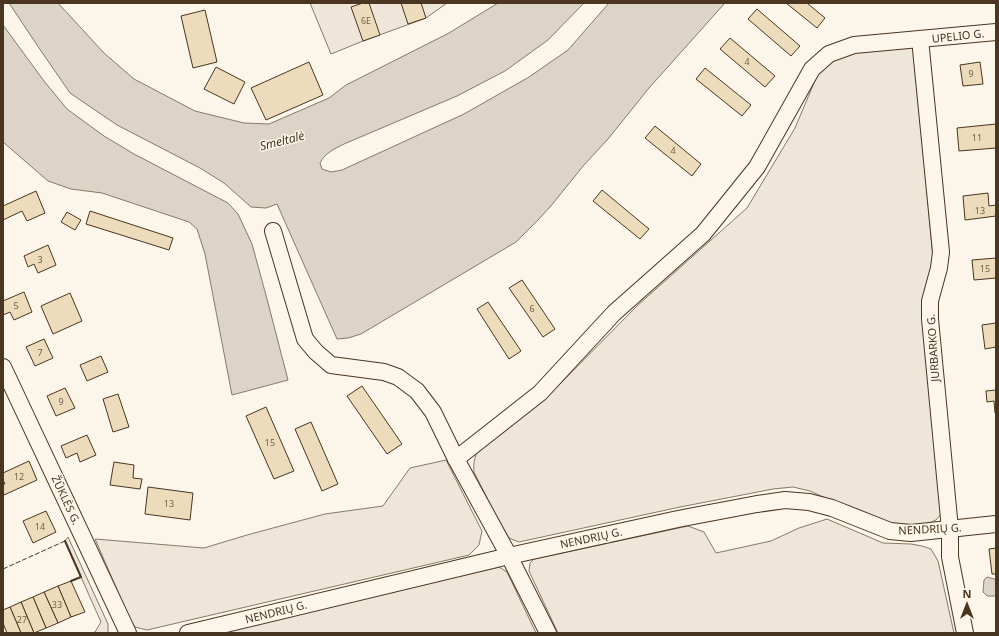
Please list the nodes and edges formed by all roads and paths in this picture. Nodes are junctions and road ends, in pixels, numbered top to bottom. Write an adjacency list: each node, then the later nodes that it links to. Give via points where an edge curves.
1 (996, 32): 2 (street, UPELIO G.)
2 (920, 39): 5 (street, UPELIO G., via 854,45 829,54 812,70 757,167 702,234 614,313 540,393); 7 (street, JURBARKO G., via 941,252 930,301 930,319)
3 (273, 231): 5 (street, via 305,339 332,365 398,376 417,391 432,412)
4 (3, 367): 9 (street, ŽŪKLĖS G.)
5 (456, 459): 8 (street)
6 (996, 524): 7 (street, NENDRIŲ G.)
7 (950, 529): 8 (street, NENDRIŲ G., via 890,531 832,508 785,500 678,519); 12 (street, JURBARKO G., via 950,557)
8 (508, 556): 10 (street, NENDRIŲ G.); 11 (street)
9 (128, 633)
10 (188, 633)
11 (548, 633)
12 (965, 633)

